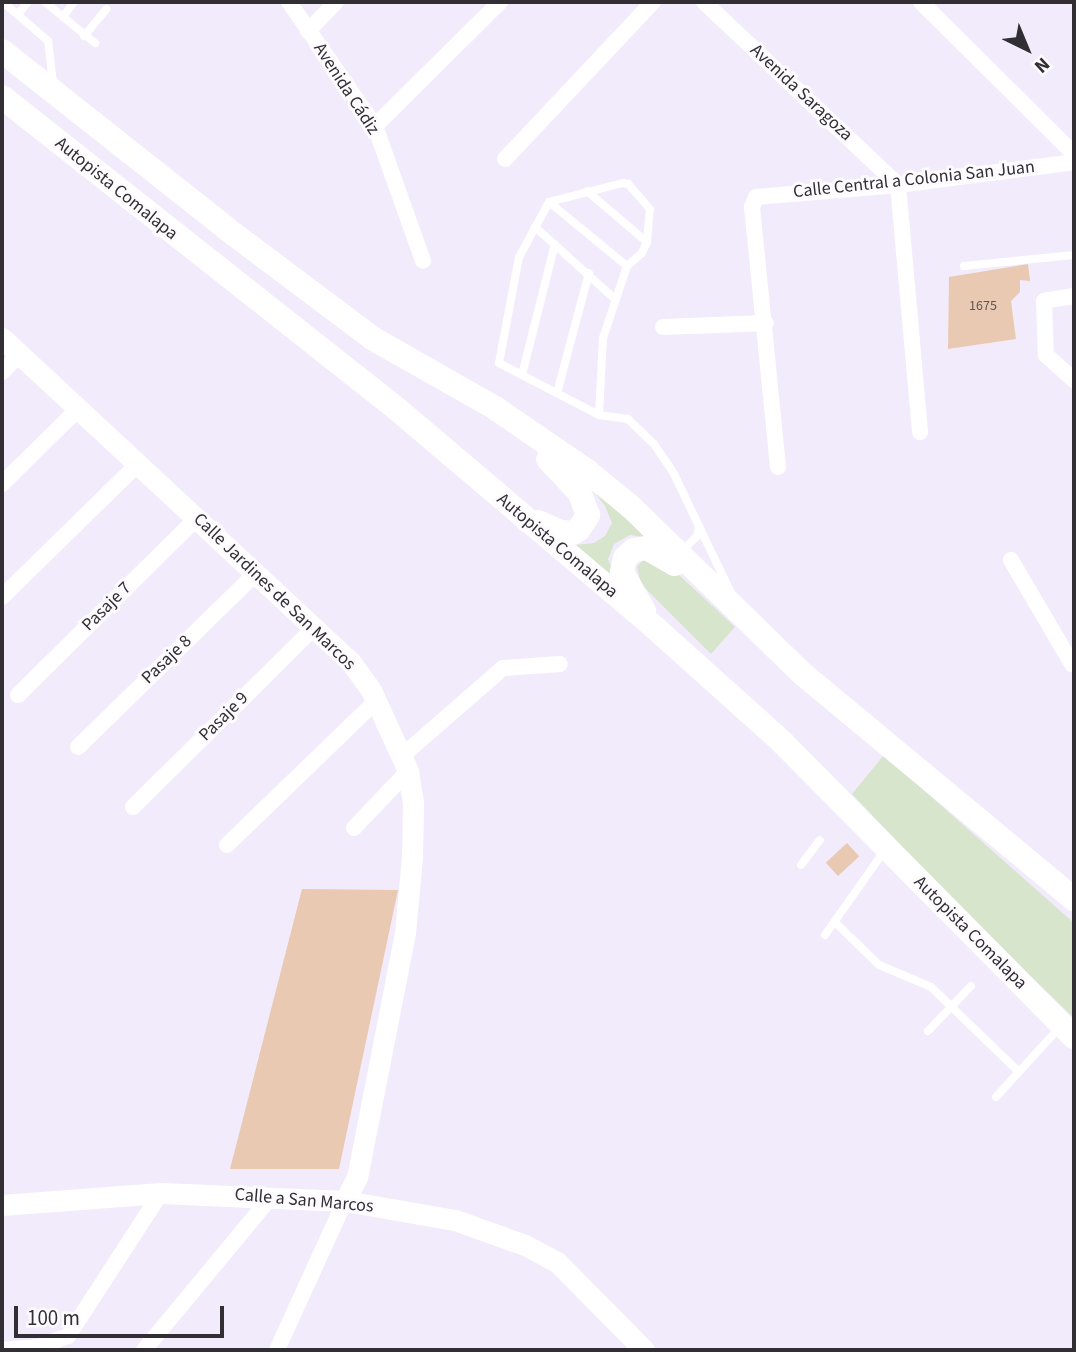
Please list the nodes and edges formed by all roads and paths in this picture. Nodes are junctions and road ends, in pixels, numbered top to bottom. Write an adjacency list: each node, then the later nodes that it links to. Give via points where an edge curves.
1 (3, 2): 12 (lane)
2 (28, 2): 12 (lane)
3 (45, 2): 13 (lane)
4 (74, 2): 13 (lane)
5 (289, 2): 14 (street, Avenida Cádiz)
6 (336, 2): 14 (street)
7 (500, 2): 20 (street)
8 (653, 2): 22 (street)
9 (704, 2): 24 (street, Avenida Saragoza)
10 (920, 2): 21 (street)
11 (107, 9): 15 (lane)
12 (18, 14): 18 (lane, via 48,41)
13 (62, 17): 15 (lane)
14 (308, 31): 20 (street, Avenida Cádiz)
15 (84, 36): 16 (lane)
16 (95, 43)
17 (2, 51): 18 (highway, Autopista Comalapa)
18 (53, 93): 46 (highway, Autopista Comalapa, via 372,338)
19 (2, 97): 52 (highway, Autopista Comalapa, via 397,409)
20 (375, 126): 31 (street, Avenida Cádiz)
21 (1074, 154)
22 (505, 159)
23 (1074, 163): 24 (street, Calle Central a Colonia San Juan)
24 (898, 185): 37 (street, Calle Central a Colonia San Juan, via 754,199); 48 (street)
25 (587, 191): 26 (lane); 28 (lane); 28 (lane, via 628,184 650,209)
26 (549, 202): 27 (lane); 32 (lane)
27 (535, 227): 29 (lane); 42 (lane, via 519,257 499,363)
28 (647, 243): 32 (lane)
29 (555, 244): 34 (lane); 42 (lane)
30 (1074, 255): 33 (lane)
31 (422, 261)
32 (627, 266): 36 (lane)
33 (964, 266)
34 (589, 273): 36 (lane); 44 (lane)
35 (1074, 296): 43 (street, via 1044,301 1046,355)
36 (616, 300): 47 (lane, via 603,338)
37 (766, 323): 38 (street); 50 (street)
38 (663, 327)
39 (2, 338): 40 (main road, Calle Jardines de San Marcos)
40 (19, 355): 41 (street); 45 (main road, Calle Jardines de San Marcos)
41 (2, 372)
42 (522, 375): 44 (lane)
43 (1074, 380)
44 (557, 393): 47 (lane)
45 (79, 408): 49 (main road, Calle Jardines de San Marcos); 51 (street)
46 (495, 408): 52 (highway, via 572,482 586,507 586,521 573,533 560,532); 55 (highway, Autopista Comalapa, via 587,471)
47 (598, 415): 54 (lane, via 628,419 654,444)
48 (920, 432)
49 (139, 463): 53 (main road, Calle Jardines de San Marcos); 59 (street)
50 (778, 467)
51 (2, 484)
52 (492, 490): 62 (highway, Autopista Comalapa)
53 (197, 518): 57 (main road, Calle Jardines de San Marcos); 65 (street, Pasaje 7)
54 (699, 526): 55 (lane, via 697,536); 60 (lane)
55 (678, 555): 58 (highway, Autopista Comalapa)
56 (1011, 560): 64 (street)
57 (256, 573): 61 (main road, Calle Jardines de San Marcos); 67 (street, Pasaje 8)
58 (711, 588): 60 (highway, Autopista Comalapa); 62 (highway, via 657,552 634,550 625,558 622,572)
59 (2, 597)
60 (744, 620): 75 (highway, Autopista Comalapa, via 868,731)
61 (315, 627): 66 (main road, Calle Jardines de San Marcos, via 350,661); 69 (street, Pasaje 9)
62 (654, 627): 73 (highway, Autopista Comalapa, via 782,742)
63 (560, 664): 68 (street, via 503,668)
64 (1074, 665)
65 (18, 695)
66 (377, 700): 68 (main road, Calle Jardines de San Marcos); 72 (street)
67 (78, 747)
68 (405, 763): 70 (street); 88 (main road, Calle Jardines de San Marcos, via 413,802 405,933 358,1177)
69 (132, 807)
70 (354, 828)
71 (820, 840): 74 (lane)
72 (226, 845)
73 (886, 849): 76 (lane); 83 (highway, Autopista Comalapa)
74 (801, 865)
75 (1074, 899)
76 (835, 922): 77 (lane); 78 (lane)
77 (825, 935)
78 (880, 965): 79 (lane); 81 (lane, via 931,986)
79 (873, 972)
80 (971, 986): 81 (lane)
81 (952, 1007): 82 (lane); 84 (lane)
82 (928, 1031)
83 (1068, 1031): 84 (lane)
84 (1019, 1072): 85 (lane)
85 (996, 1097)
86 (160, 1193): 87 (main road, Calle a San Marcos); 89 (main road, Calle a San Marcos); 90 (street, via 68,1336 38,1347)
87 (271, 1197): 88 (main road, Calle a San Marcos); 91 (street)
88 (345, 1201): 92 (street); 93 (main road, Calle a San Marcos, via 455,1220 534,1249 575,1277)
89 (2, 1205)
90 (2, 1350)
91 (144, 1350)
92 (277, 1350)
93 (644, 1350)

